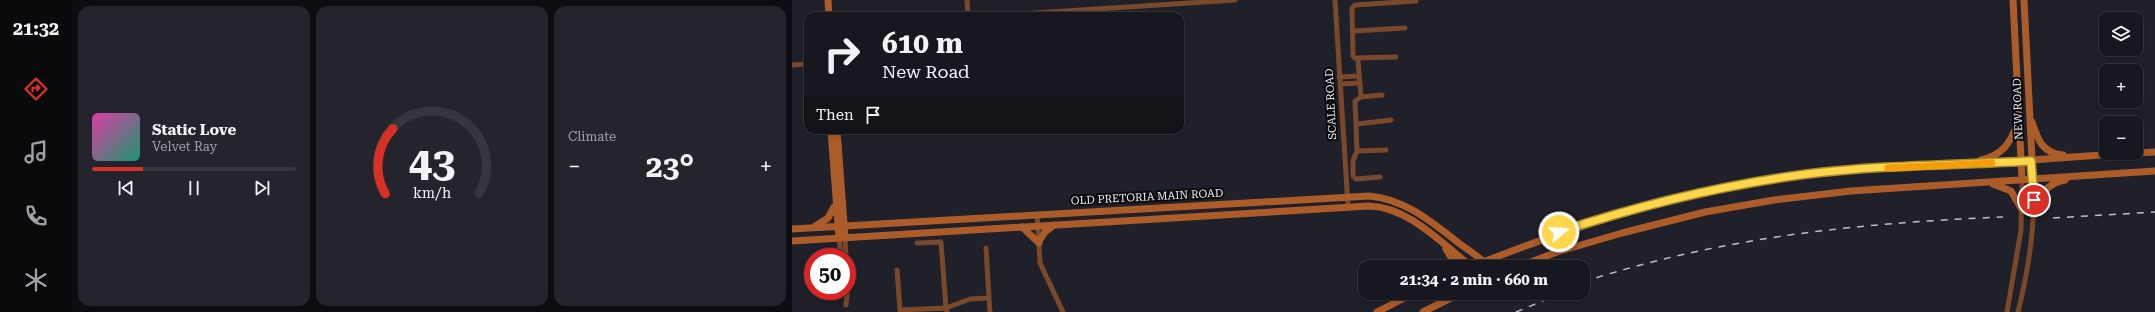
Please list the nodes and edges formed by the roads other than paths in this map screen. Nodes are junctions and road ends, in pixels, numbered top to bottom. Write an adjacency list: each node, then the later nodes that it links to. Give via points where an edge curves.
1 (828, 0): 8 (main road)
2 (967, 0): 9 (street)
3 (1235, 0): 10 (street)
4 (1335, 0): 18 (street, SCALE ROAD)
5 (2012, 0): 25 (main road, NEW ROAD)
6 (2024, 0): 23 (main road, NEW ROAD)
7 (1416, 1): 12 (street, via 1353,6)
8 (829, 12)
9 (968, 12)
10 (1050, 12)
11 (1405, 28): 12 (street)
12 (1353, 31): 14 (street, via 1353,56)
13 (1396, 57): 14 (street)
14 (1358, 60): 17 (street)
15 (792, 64): 16 (street)
16 (804, 64)
17 (1359, 76): 18 (street); 19 (street)
18 (1339, 77): 20 (street, SCALE ROAD)
19 (1360, 83): 20 (street); 22 (street)
20 (1340, 84): 44 (street, SCALE ROAD)
21 (1382, 95): 22 (street)
22 (1361, 97): 26 (street, via 1355,101)
23 (2028, 112): 34 (main road, via 2038,140 2046,150 2057,154); 36 (main road, NEW ROAD)
24 (1391, 120): 26 (street)
25 (2019, 120): 35 (main road, NEW ROAD); 37 (main road, via 2011,140 2000,153)
26 (1357, 124): 30 (street)
27 (831, 134): 45 (main road)
28 (837, 134): 51 (main road)
29 (1386, 150): 30 (street)
30 (1357, 151): 40 (street, via 1353,161 1354,178)
31 (2155, 152): 32 (main road)
32 (2143, 153)
33 (2099, 155): 34 (main road, OLD PRETORIA MAIN ROAD)
34 (2081, 156): 36 (main road, OLD PRETORIA MAIN ROAD)
35 (2022, 161): 36 (main road, OLD PRETORIA MAIN ROAD); 37 (main road, OLD PRETORIA MAIN ROAD); 41 (main road, NEW ROAD)
36 (2031, 161): 42 (main road, NEW ROAD)
37 (1961, 164): 67 (main road, OLD PRETORIA MAIN ROAD, via 1830,172 1720,189 1586,223 1534,241)
38 (2155, 171): 39 (main road)
39 (2087, 175): 42 (main road); 49 (main road, via 2047,187 2040,197)
40 (1380, 177)
41 (2022, 179): 42 (main road); 43 (main road); 47 (street, NEW ROAD)
42 (2033, 179): 49 (street, NEW ROAD)
43 (1987, 182): 47 (main road, via 2011,191); 68 (main road, via 1851,191 1736,206 1588,242)
44 (1346, 196): 46 (street, SCALE ROAD); 48 (main road, OLD PRETORIA MAIN ROAD); 66 (main road, OLD PRETORIA MAIN ROAD, via 1383,198 1407,206)
45 (835, 205): 51 (main road); 54 (main road, via 828,218)
46 (1348, 206): 50 (main road, OLD PRETORIA MAIN ROAD); 58 (main road, OLD PRETORIA MAIN ROAD, via 1373,206 1393,210)
47 (2022, 210): 81 (street, NEW ROAD, via 2020,237)
48 (1037, 214): 51 (main road, OLD PRETORIA MAIN ROAD); 52 (street)
49 (2034, 215): 82 (street, NEW ROAD, via 2030,256)
50 (1054, 225): 52 (main road, OLD PRETORIA MAIN ROAD); 59 (main road, via 1045,232)
51 (841, 226): 54 (main road, OLD PRETORIA MAIN ROAD); 56 (main road)
52 (1037, 226): 53 (main road, OLD PRETORIA MAIN ROAD); 59 (street)
53 (1022, 227): 56 (main road, OLD PRETORIA MAIN ROAD); 59 (main road)
54 (812, 228): 55 (main road, OLD PRETORIA MAIN ROAD)
55 (792, 229)
56 (842, 237): 57 (main road, OLD PRETORIA MAIN ROAD); 61 (street); 62 (street)
57 (792, 241)
58 (1439, 241): 64 (main road); 65 (main road, OLD PRETORIA MAIN ROAD)
59 (1039, 242): 78 (street, via 1042,267)
60 (917, 243): 75 (street, via 941,242)
61 (841, 248)
62 (844, 248)
63 (986, 248): 70 (street)
64 (1451, 260)
65 (1462, 260)
66 (1481, 260)
67 (1494, 260)
68 (1538, 260)
69 (897, 270): 76 (street)
70 (989, 298): 75 (street, via 970,299); 77 (street)
71 (846, 300): 74 (street)
72 (1400, 300): 79 (main road)
73 (1447, 300): 80 (main road)
74 (846, 305)
75 (946, 310): 76 (street)
76 (900, 311)
77 (990, 312)
78 (1063, 312)
79 (1377, 312)
80 (1423, 312)
81 (2006, 312)
82 (2018, 312)

